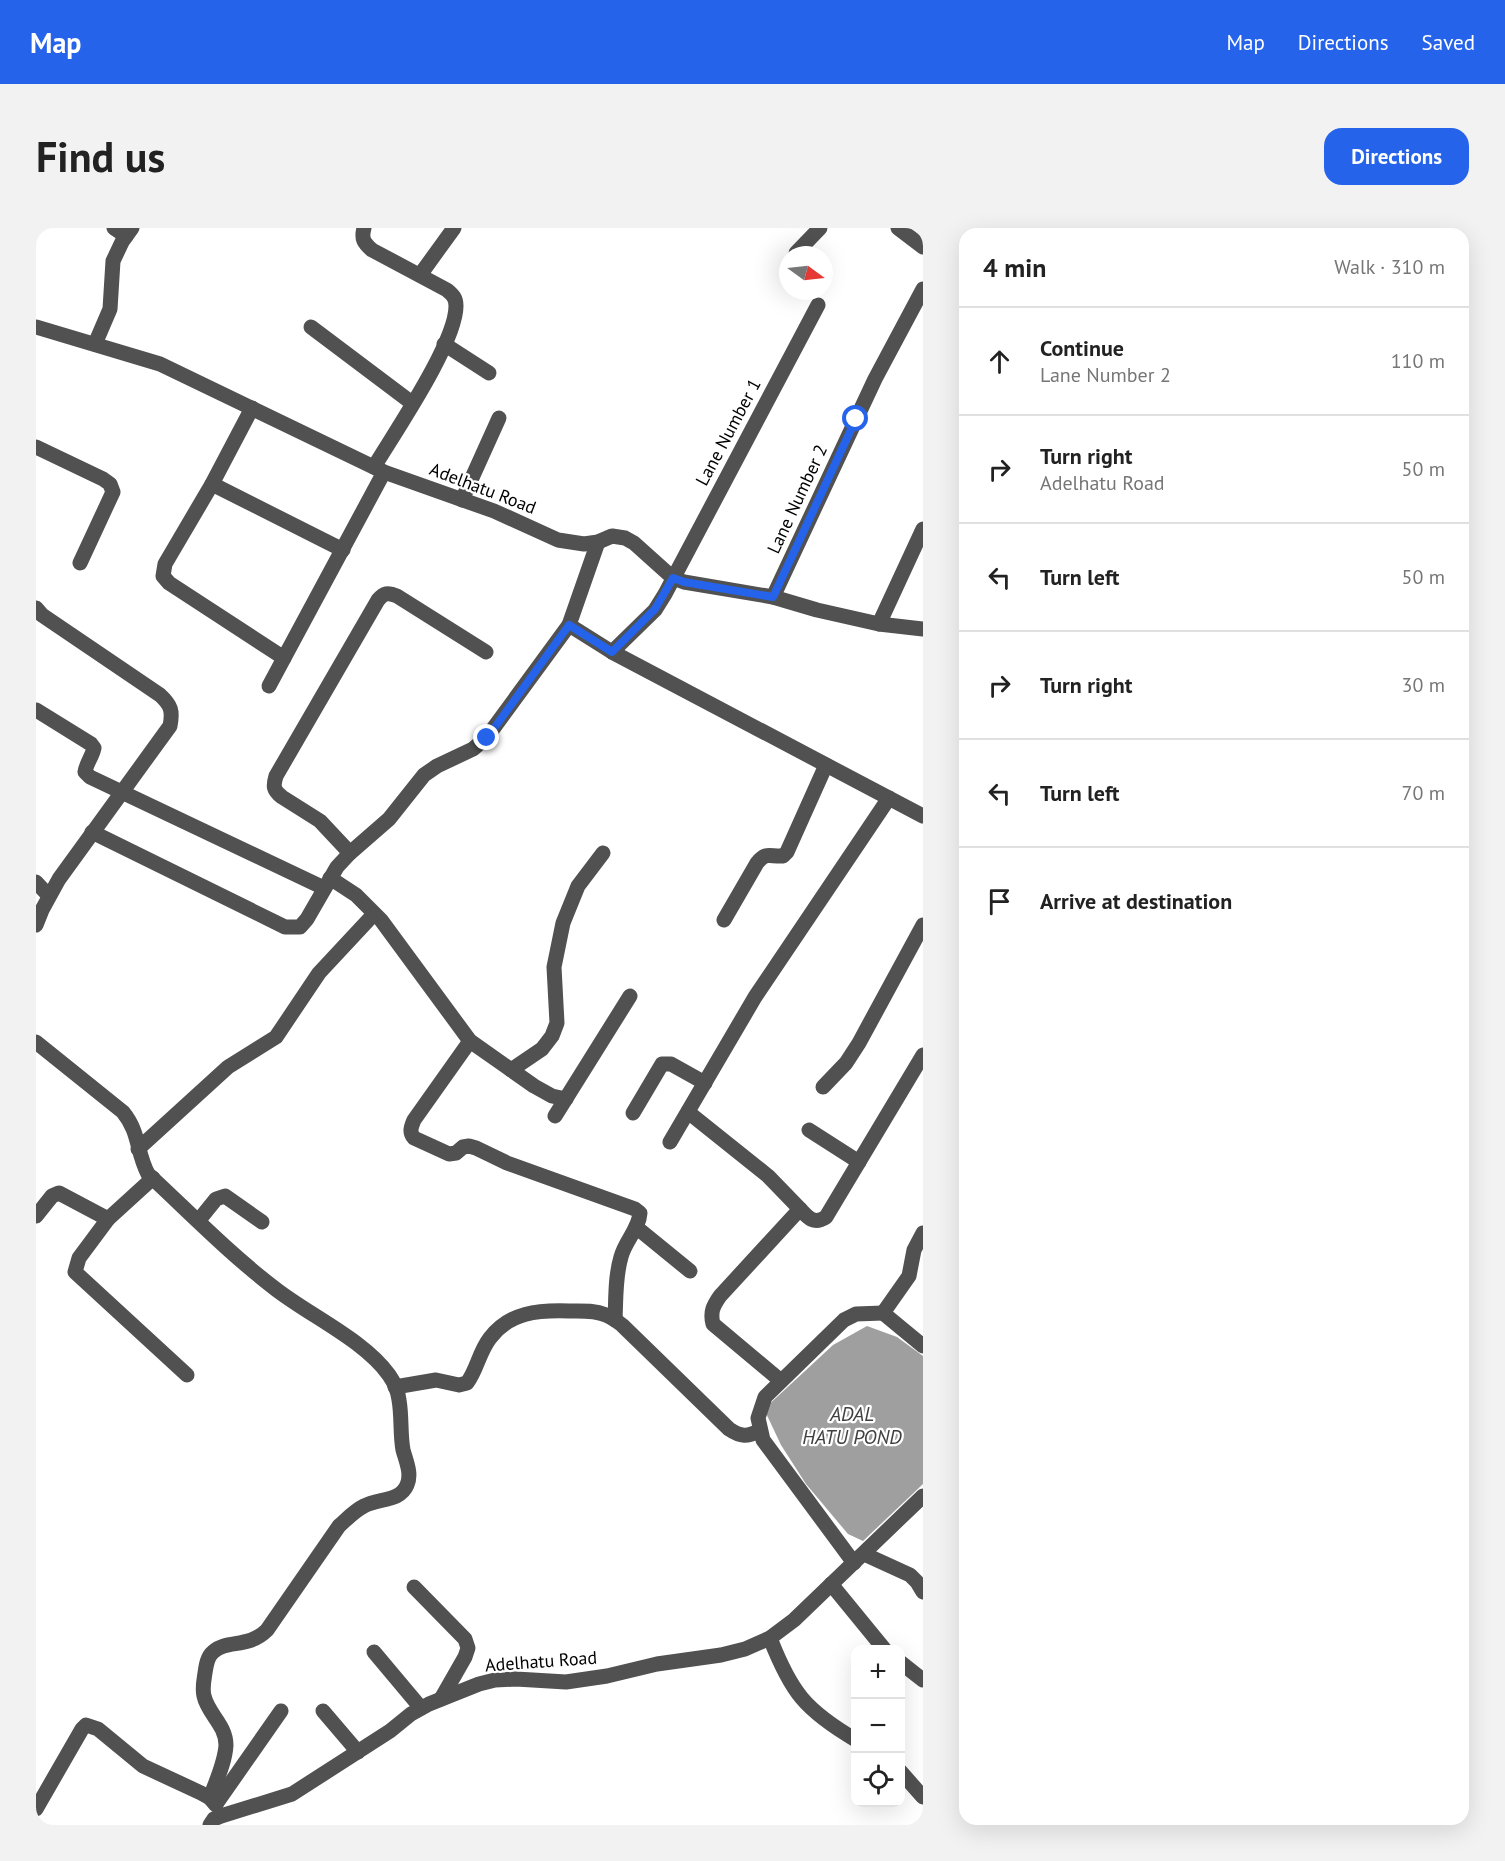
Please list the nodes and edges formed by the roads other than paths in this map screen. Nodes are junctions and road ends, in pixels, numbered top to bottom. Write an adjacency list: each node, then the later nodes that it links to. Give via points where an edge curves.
1 (363, 228): 8 (street, via 364,243 372,250)
2 (454, 228): 8 (street)
3 (820, 228): 6 (street)
4 (898, 228): 7 (street)
5 (124, 231): 13 (street, via 113,261 110,309)
6 (803, 246)
7 (923, 248)
8 (420, 275): 14 (street, via 454,297 455,314)
9 (923, 289): 28 (street, Lane Number 2, via 875,379)
10 (818, 305): 27 (street, Lane Number 1)
11 (36, 327): 13 (street, Adelhatu Road)
12 (311, 327): 16 (street)
13 (95, 344): 17 (street, Adelhatu Road, via 160,364)
14 (444, 344): 15 (street); 16 (street)
15 (489, 374)
16 (412, 403): 20 (street)
17 (252, 408): 20 (street, Adelhatu Road); 21 (street)
18 (499, 418): 22 (street)
19 (36, 447): 26 (street, via 110,484 113,492)
20 (379, 470): 22 (street, Adelhatu Road); 25 (street)
21 (212, 484): 25 (street); 35 (street, via 165,564 163,576)
22 (462, 500): 24 (street, Adelhatu Road, via 558,540)
23 (923, 530): 30 (street)
24 (598, 542): 27 (street, Adelhatu Road, via 612,536 625,538); 31 (street)
25 (343, 550): 35 (street)
26 (80, 563)
27 (673, 578): 28 (street, Adelhatu Road); 34 (street, Lane Number 1, via 655,609)
28 (773, 597): 30 (street, Adelhatu Road)
29 (36, 608): 39 (street, via 160,695 173,712 170,726)
30 (879, 624): 32 (street, Adelhatu Road)
31 (569, 625): 34 (street); 43 (street, via 487,738 473,750 424,775 389,819)
32 (923, 629)
33 (486, 652): 43 (street, via 397,596 383,594 378,600 273,786 282,798 327,827)
34 (612, 652): 38 (street)
35 (284, 658): 36 (street)
36 (269, 686)
37 (36, 710): 39 (street, via 91,744 93,754 85,772)
38 (826, 765): 40 (street); 49 (street, via 787,852 783,856 763,856 757,862)
39 (122, 794): 42 (street); 46 (street)
40 (889, 798): 41 (street); 57 (street, via 755,997)
41 (923, 816)
42 (92, 832): 46 (street, via 285,927 300,927); 47 (street)
43 (350, 853): 46 (street)
44 (603, 853): 56 (street, via 578,886 563,923 554,967 557,1023 552,1036 542,1049)
45 (36, 882): 47 (street)
46 (327, 883): 48 (street, via 356,895)
47 (50, 896): 50 (street)
48 (375, 914): 53 (street); 65 (street, via 319,973 276,1037 228,1067)
49 (724, 920)
50 (36, 925)
51 (923, 925): 58 (street, via 859,1043)
52 (630, 996): 59 (street)
53 (470, 1041): 56 (street); 73 (street, via 414,1120 410,1127 414,1138 449,1154 463,1147 476,1148 635,1209 640,1213)
54 (36, 1042): 65 (street, via 123,1113 132,1124)
55 (923, 1055): 66 (street)
56 (511, 1070): 59 (street, via 543,1091)
57 (705, 1083): 60 (street); 61 (street, via 671,1064 662,1064)
58 (823, 1087)
59 (566, 1099): 62 (street)
60 (688, 1112): 64 (street); 68 (street, via 768,1176)
61 (633, 1113)
62 (555, 1116)
63 (809, 1130): 66 (street)
64 (670, 1142)
65 (138, 1149): 67 (street)
66 (859, 1162): 68 (street, via 826,1217 814,1221)
67 (153, 1178): 70 (street); 71 (street)
68 (800, 1209): 80 (street, via 720,1296 711,1316 713,1324)
69 (36, 1216): 70 (street, via 58,1193)
70 (108, 1219): 79 (street, via 79,1258 75,1272)
71 (199, 1220): 72 (street, via 216,1199 225,1196); 81 (street, via 271,1286 361,1347)
72 (262, 1222)
73 (636, 1227): 75 (street); 77 (street, via 621,1256)
74 (923, 1233): 76 (street, via 914,1250 909,1276)
75 (690, 1271)
76 (883, 1313): 78 (street); 80 (street, via 856,1314 844,1320)
77 (615, 1320): 81 (street, via 592,1311 545,1310 522,1314 503,1324 489,1339 467,1383 436,1380); 82 (street, via 729,1429 747,1436)
78 (923, 1346)
79 (187, 1375)
80 (781, 1381): 82 (street, via 762,1403)
81 (395, 1387): 102 (street, via 409,1473 403,1492 374,1501 351,1515 339,1526 267,1630 247,1643 222,1647 207,1662 203,1694 224,1731 226,1744)
82 (759, 1431): 84 (street)
83 (923, 1496): 84 (street, Adelhatu Road)
84 (859, 1558): 85 (street, Adelhatu Road); 87 (street, via 910,1575)
85 (831, 1584): 88 (street, Adelhatu Road); 89 (street)
86 (414, 1587): 93 (street, via 465,1639 468,1648)
87 (923, 1592)
88 (770, 1638): 93 (street, Adelhatu Road, via 721,1655 607,1676 566,1682 495,1680); 97 (street, via 782,1670 798,1695)
89 (881, 1645)
90 (374, 1652): 94 (street)
91 (905, 1666): 92 (street)
92 (923, 1680)
93 (441, 1699): 94 (street, Adelhatu Road)
94 (422, 1708): 98 (street, Adelhatu Road)
95 (281, 1711): 102 (street)
96 (323, 1711): 98 (street)
97 (851, 1737)
98 (358, 1752): 102 (street, Adelhatu Road, via 292,1794)
99 (905, 1777): 100 (street)
100 (923, 1797)
101 (36, 1809): 102 (street, via 86,1725 98,1729 143,1766)
102 (214, 1811)

